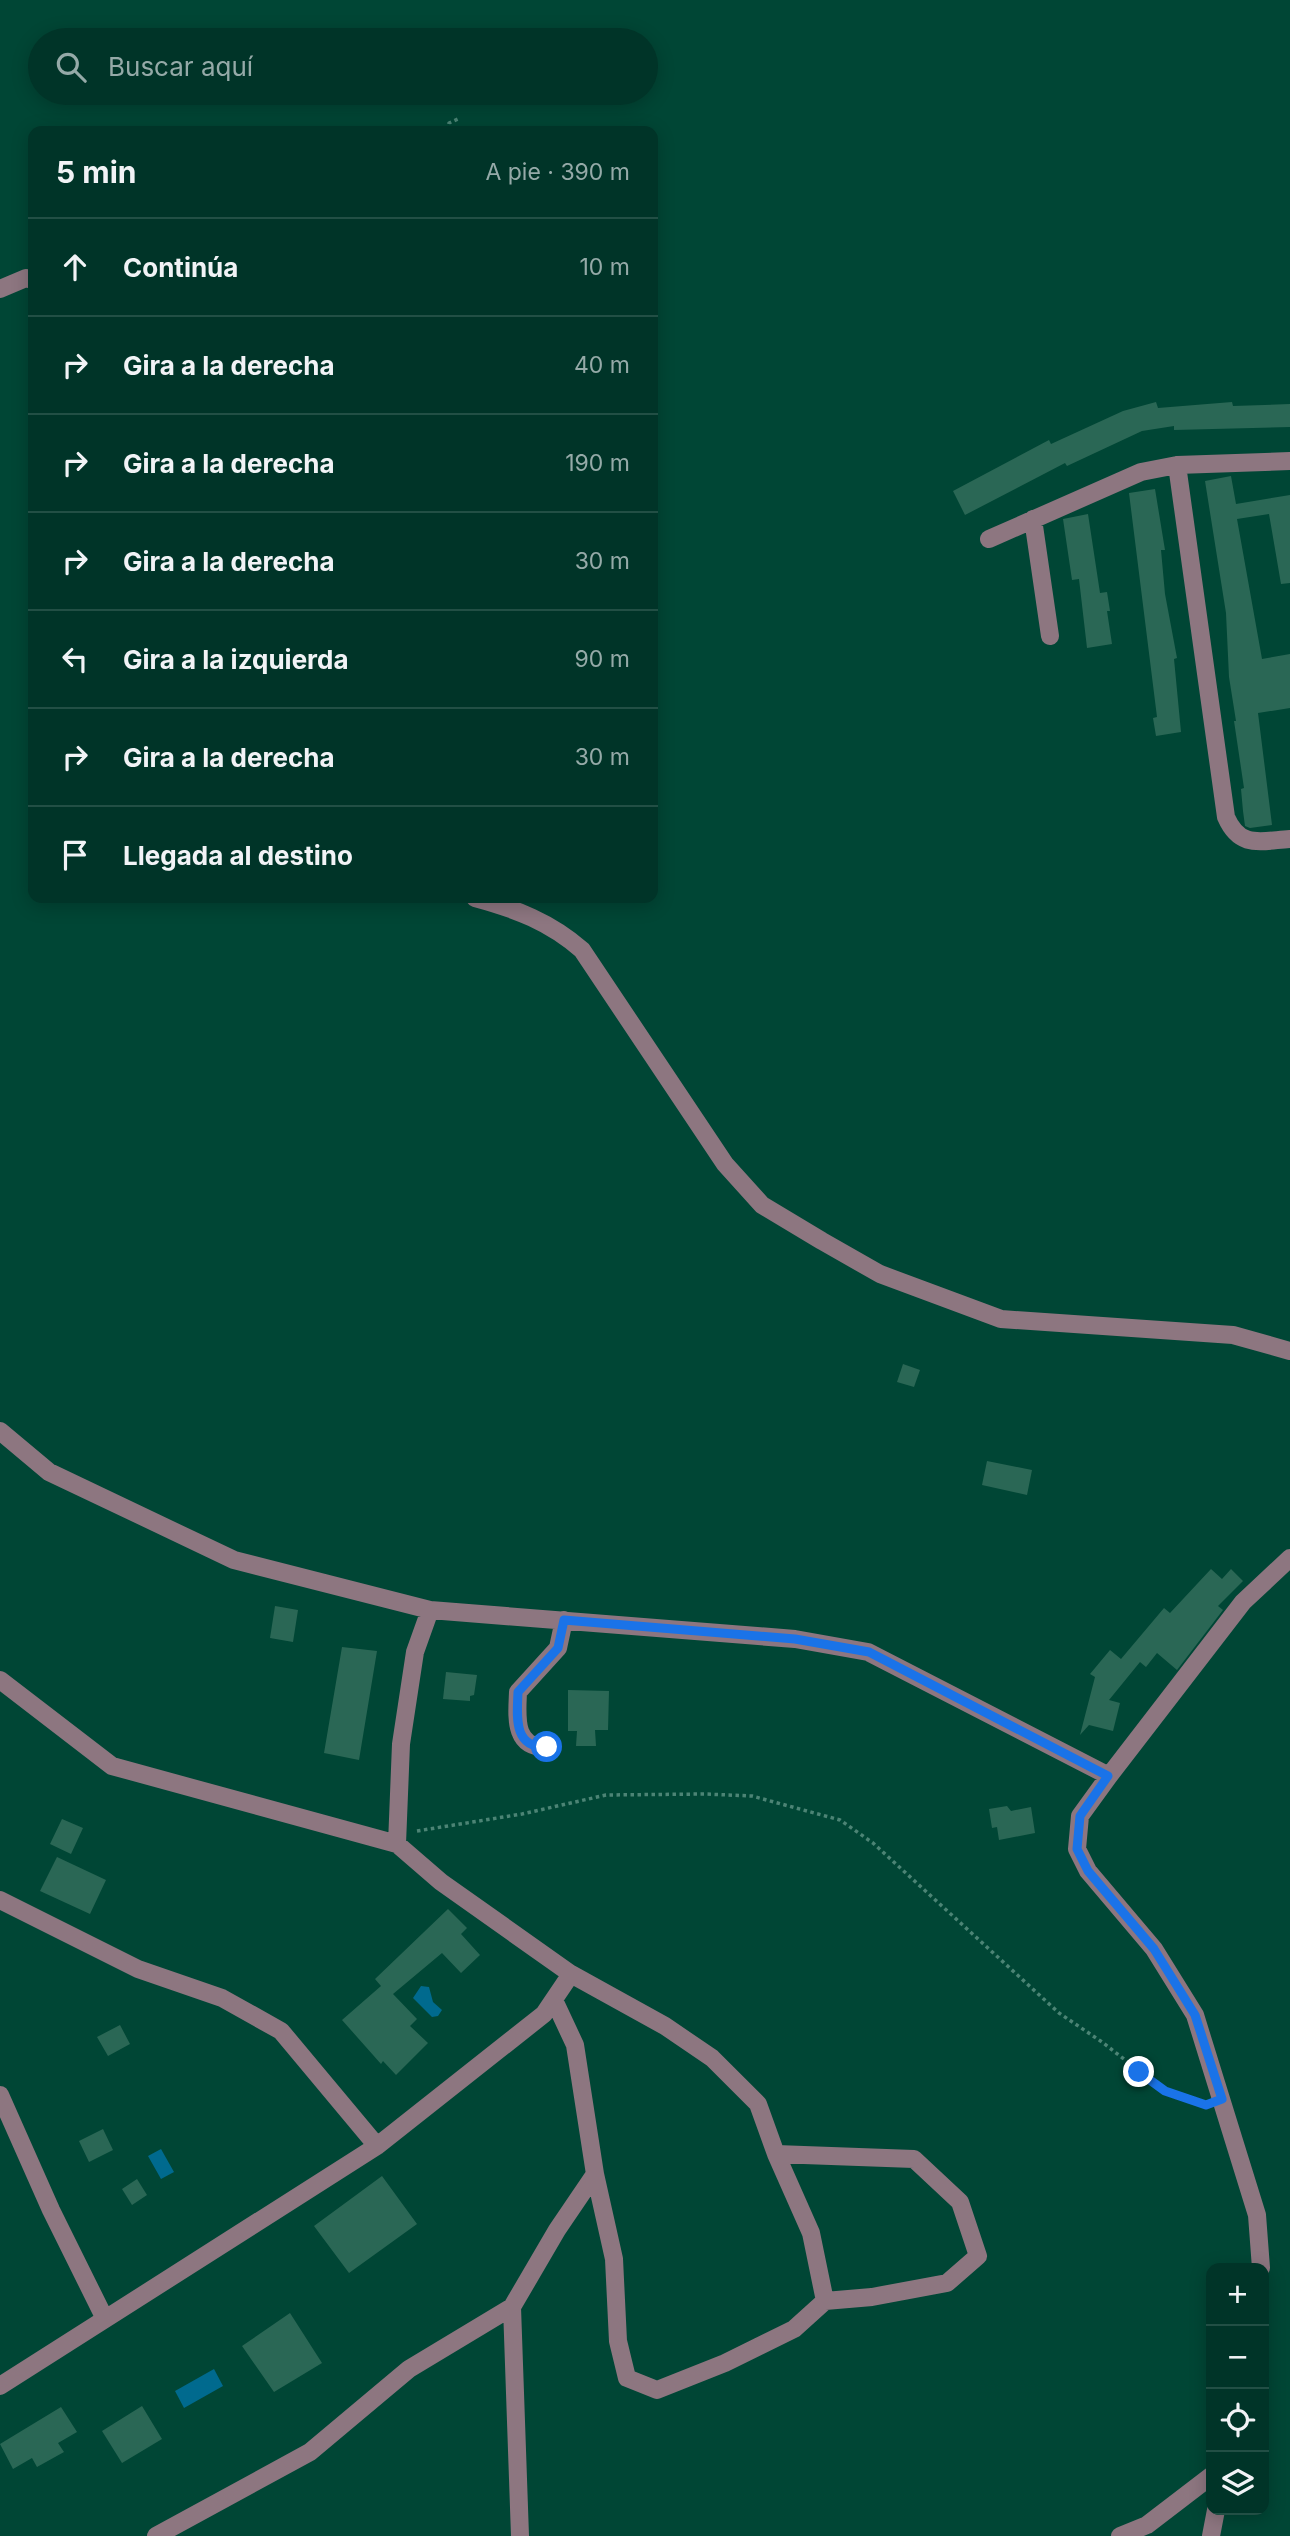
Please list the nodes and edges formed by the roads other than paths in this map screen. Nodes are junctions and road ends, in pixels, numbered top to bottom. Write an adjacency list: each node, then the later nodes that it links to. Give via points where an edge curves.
1 (28, 279): 2 (street)
2 (0, 289)
3 (1290, 461): 4 (street)
4 (1177, 465): 5 (street, via 1141,472); 8 (street, via 1226,817 1233,833 1242,839)
5 (1033, 519): 6 (street); 7 (street)
6 (989, 539)
7 (1050, 636)
8 (1290, 839)
9 (495, 903): 10 (street, via 547,924 582,950 725,1164 762,1205 880,1274 1001,1319 1233,1335)
10 (1290, 1351)
11 (0, 1431): 13 (street, via 49,1472 234,1560)
12 (1290, 1558): 17 (street, via 1243,1602)
13 (430, 1611): 14 (street); 18 (street, via 415,1652 403,1731)
14 (564, 1620): 16 (street, via 558,1648 518,1692 518,1730 524,1741); 17 (street, via 795,1639 869,1652)
15 (0, 1679): 18 (street, via 112,1766)
16 (547, 1747)
17 (1108, 1776): 26 (street, via 1080,1816 1077,1849 1088,1871 1154,1949 1195,2015 1257,2215)
18 (398, 1839): 20 (street, via 441,1882)
19 (0, 1900): 23 (street, via 138,1969 222,1998 281,2031)
20 (571, 1974): 21 (street); 24 (street, via 712,2058 758,2104)
21 (554, 2000): 23 (street, via 544,2014); 25 (street, via 575,2045)
22 (0, 2095): 29 (street)
23 (377, 2146): 29 (street)
24 (776, 2154): 27 (street, via 811,2233); 27 (street, via 914,2159 960,2202 978,2256 947,2283)
25 (595, 2174): 27 (street, via 614,2259 618,2341 626,2378 657,2390 794,2329); 28 (street)
26 (1261, 2263)
27 (825, 2301)
28 (512, 2307): 33 (street, via 409,2369 310,2452); 34 (street)
29 (105, 2319): 30 (street)
30 (0, 2386)
31 (1206, 2480): 35 (street, via 1147,2525)
32 (1215, 2515): 36 (street)
33 (156, 2536)
34 (520, 2536)
35 (1120, 2536)
36 (1211, 2536)

